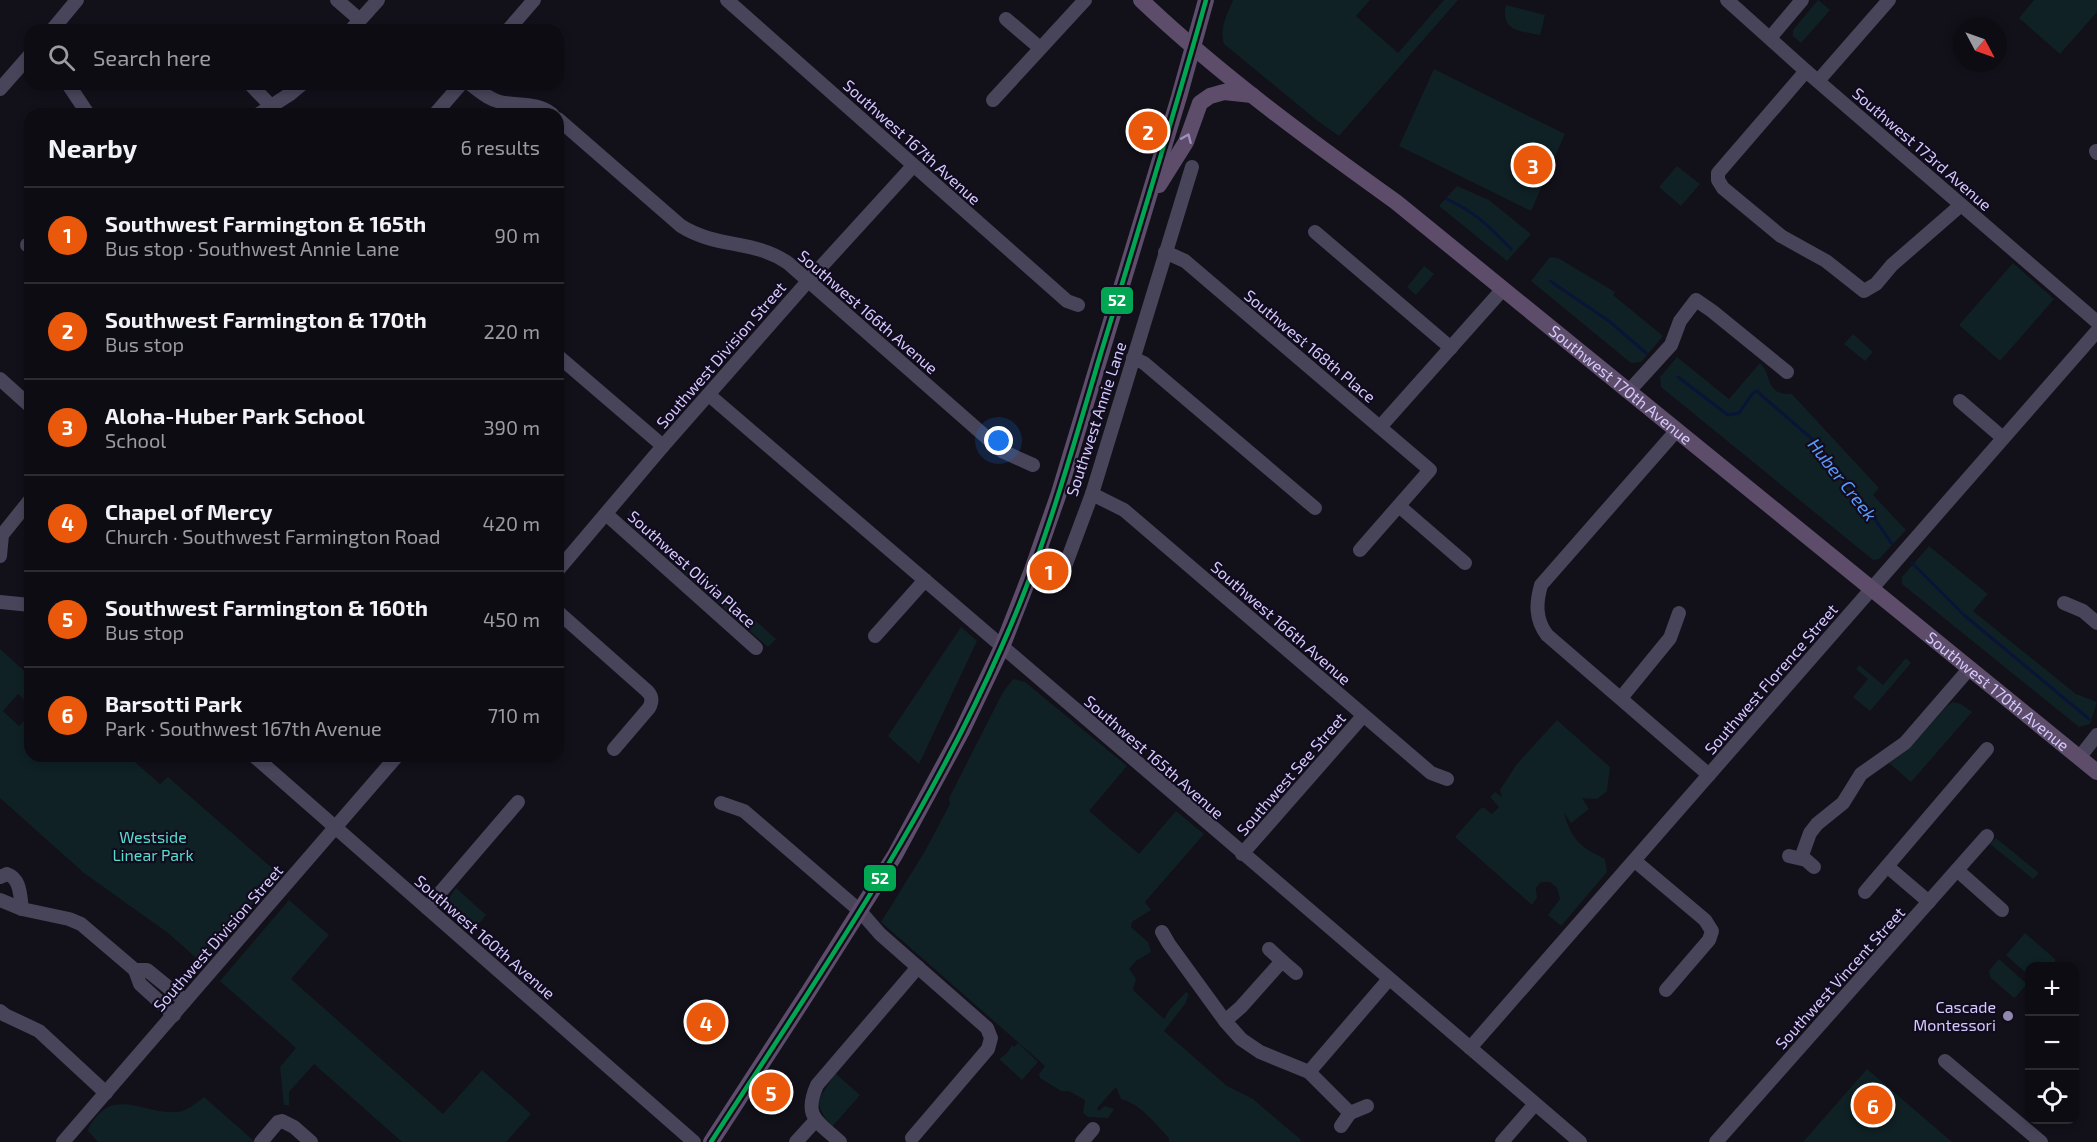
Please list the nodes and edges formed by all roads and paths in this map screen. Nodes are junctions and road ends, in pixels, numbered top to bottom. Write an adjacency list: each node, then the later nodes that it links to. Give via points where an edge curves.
1 (77, 0): 13 (street)
2 (337, 0): 14 (street)
3 (378, 0): 15 (street)
4 (534, 0): 16 (street)
5 (727, 0): 37 (street, Southwest 167th Avenue)
6 (1085, 0): 19 (street)
7 (1141, 0): 18 (main road, Southwest 170th Avenue)
8 (1206, 0): 18 (main road)
9 (1727, 0): 17 (street, Southwest 173rd Avenue)
10 (1802, 0): 17 (street)
11 (1889, 0): 22 (street)
12 (1006, 19): 19 (street)
13 (56, 24)
14 (355, 24)
15 (357, 24)
16 (513, 24)
17 (1770, 38): 21 (street, Southwest 173rd Avenue)
18 (1192, 46): 29 (main road, Southwest 170th Avenue); 40 (main road)
19 (1040, 48): 30 (street)
20 (24, 62): 23 (street)
21 (1806, 71): 22 (street, Southwest 173rd Avenue); 39 (street, via 1719,171 1718,180 1724,188 1781,236 1826,261 1864,291)
22 (1818, 81): 39 (street, Southwest 173rd Avenue)
23 (0, 89)
24 (72, 90): 31 (street)
25 (253, 90): 32 (street)
26 (294, 90): 33 (street)
27 (456, 90): 34 (street)
28 (480, 90): 35 (street, via 497,101)
29 (1252, 95): 40 (main road, one-way to 29, via 1186,142 1200,103 1224,92); 44 (main road, Southwest 170th Avenue, via 1396,202)
30 (993, 100)
31 (84, 108)
32 (263, 108)
33 (269, 108)
34 (440, 108)
35 (542, 108)
36 (564, 124): 43 (street, Southwest 166th Avenue, via 681,226 710,240 777,255)
37 (913, 166): 43 (street, Southwest Division Street); 45 (street, Southwest 167th Avenue, via 1067,301)
38 (1192, 167): 42 (street, Southwest Annie Lane)
39 (1961, 205): 46 (street, Southwest 173rd Avenue)
40 (1146, 206): 82 (main road, via 1058,496)
41 (1315, 232): 48 (street)
42 (1165, 252): 49 (street, Southwest Annie Lane); 57 (street, Southwest 168th Place, via 1185,261)
43 (809, 280): 54 (street, Southwest Division Street); 61 (street, Southwest 166th Avenue, via 1002,451)
44 (1503, 289): 48 (street); 53 (main road, Southwest 170th Avenue)
45 (1078, 305)
46 (2097, 322)
47 (2097, 331): 59 (street, Southwest Florence Street)
48 (1451, 348): 57 (street)
49 (1133, 358): 62 (street, Southwest Annie Lane); 65 (street, via 1144,363)
50 (564, 361): 60 (street)
51 (1787, 372): 53 (street, via 1696,300 1680,321 1671,345)
52 (0, 379): 55 (street)
53 (1629, 391): 58 (main road, Southwest 170th Avenue)
54 (709, 395): 60 (street, Southwest Division Street); 73 (street, Southwest 165th Avenue)
55 (24, 401)
56 (1960, 401): 59 (street)
57 (1380, 427): 63 (street, Southwest 168th Place, via 1430,470)
58 (1677, 430): 74 (main road, Southwest 170th Avenue); 85 (street, via 1541,585 1538,596 1538,616 1547,635)
59 (2003, 438): 74 (street, Southwest Florence Street)
60 (663, 446): 66 (street, Southwest Division Street)
61 (1033, 465)
62 (1092, 494): 72 (street, Southwest Annie Lane); 86 (street, Southwest 166th Avenue, via 1124,510)
63 (1399, 506): 68 (street); 71 (street)
64 (24, 507): 67 (street)
65 (1315, 507)
66 (606, 514): 70 (street, Southwest Division Street); 83 (street, Southwest Olivia Place)
67 (1, 533): 69 (street)
68 (1360, 550)
69 (0, 556)
70 (564, 563)
71 (1466, 564)
72 (1061, 577)
73 (925, 580): 81 (street); 82 (street, Southwest 165th Avenue)
74 (1871, 589): 84 (main road, Southwest 170th Avenue); 94 (street, Southwest Florence Street)
75 (0, 602): 77 (street)
76 (2064, 603): 80 (street, via 2083,611)
77 (24, 604)
78 (1679, 613): 85 (street, via 1670,638)
79 (564, 617): 89 (street, via 651,698 649,708)
80 (2097, 623)
81 (875, 636)
82 (1002, 647): 100 (street, Southwest 165th Avenue); 112 (main road, via 929,795)
83 (756, 648)
84 (1969, 669): 90 (main road, Southwest 170th Avenue); 102 (street, via 1905,743 1861,774 1843,803 1817,824 1795,857)
85 (1621, 698): 94 (street)
86 (1364, 716): 95 (street, Southwest 166th Avenue, via 1431,773); 100 (street, Southwest See Street)
87 (2097, 735): 90 (street)
88 (1987, 748): 103 (street)
89 (614, 749)
90 (2079, 758): 93 (main road, Southwest 170th Avenue)
91 (261, 762): 98 (street, Southwest 160th Avenue)
92 (392, 762): 98 (street, Southwest Division Street)
93 (2097, 772)
94 (1709, 775): 101 (street, Southwest Florence Street)
95 (1447, 779)
96 (518, 802): 109 (street)
97 (721, 803): 112 (street, via 744,811)
98 (335, 827): 109 (street, Southwest 160th Avenue); 121 (street, Southwest Division Street)
99 (1987, 836): 104 (street, Southwest Vincent Street)
100 (1242, 854): 119 (street, Southwest 165th Avenue)
101 (1635, 861): 120 (street, via 1705,920 1712,931); 125 (street, Southwest Florence Street)
102 (1814, 867)
103 (1887, 867): 106 (street); 108 (street)
104 (1957, 870): 108 (street, Southwest Vincent Street); 111 (street)
105 (0, 878): 110 (street, via 7,874 18,883)
106 (1865, 892)
107 (0, 900): 110 (street)
108 (1929, 902): 146 (street, Southwest Vincent Street)
109 (427, 908): 139 (street, Southwest 160th Avenue)
110 (22, 909): 117 (street, via 81,924)
111 (2002, 910)
112 (860, 911): 116 (street); 140 (main road)
113 (1162, 932): 124 (street)
114 (1269, 949): 115 (street)
115 (1282, 961): 118 (street); 124 (street)
116 (918, 967): 132 (street, via 817,1084 810,1104); 135 (street, via 985,1024 991,1038 986,1053)
117 (135, 970): 121 (street, via 147,970); 123 (street, via 140,984)
118 (1296, 973)
119 (1389, 979): 125 (street, Southwest 165th Avenue); 127 (street)
120 (1666, 990)
121 (185, 1001): 123 (street, Southwest Division Street)
122 (0, 1011): 128 (street, via 39,1031)
123 (174, 1015): 128 (street, Southwest Division Street)
124 (1225, 1021): 127 (street, via 1260,1052)
125 (1470, 1048): 129 (street, Southwest 165th Avenue)
126 (1945, 1061): 147 (street)
127 (1309, 1072): 131 (street)
128 (106, 1093): 136 (street, Southwest Division Street)
129 (1535, 1104): 144 (street); 145 (street, Southwest 165th Avenue)
130 (1367, 1106): 131 (street)
131 (1350, 1113): 133 (street)
132 (816, 1120): 141 (street); 142 (street)
133 (1341, 1126)
134 (1093, 1130): 143 (street)
135 (912, 1138)
136 (63, 1142)
137 (261, 1142): 138 (street, via 282,1121)
138 (310, 1142)
139 (694, 1142)
140 (711, 1142)
141 (796, 1142)
142 (840, 1142)
143 (1082, 1142)
144 (1502, 1142)
145 (1580, 1142)
146 (1716, 1142)
147 (2041, 1142)

